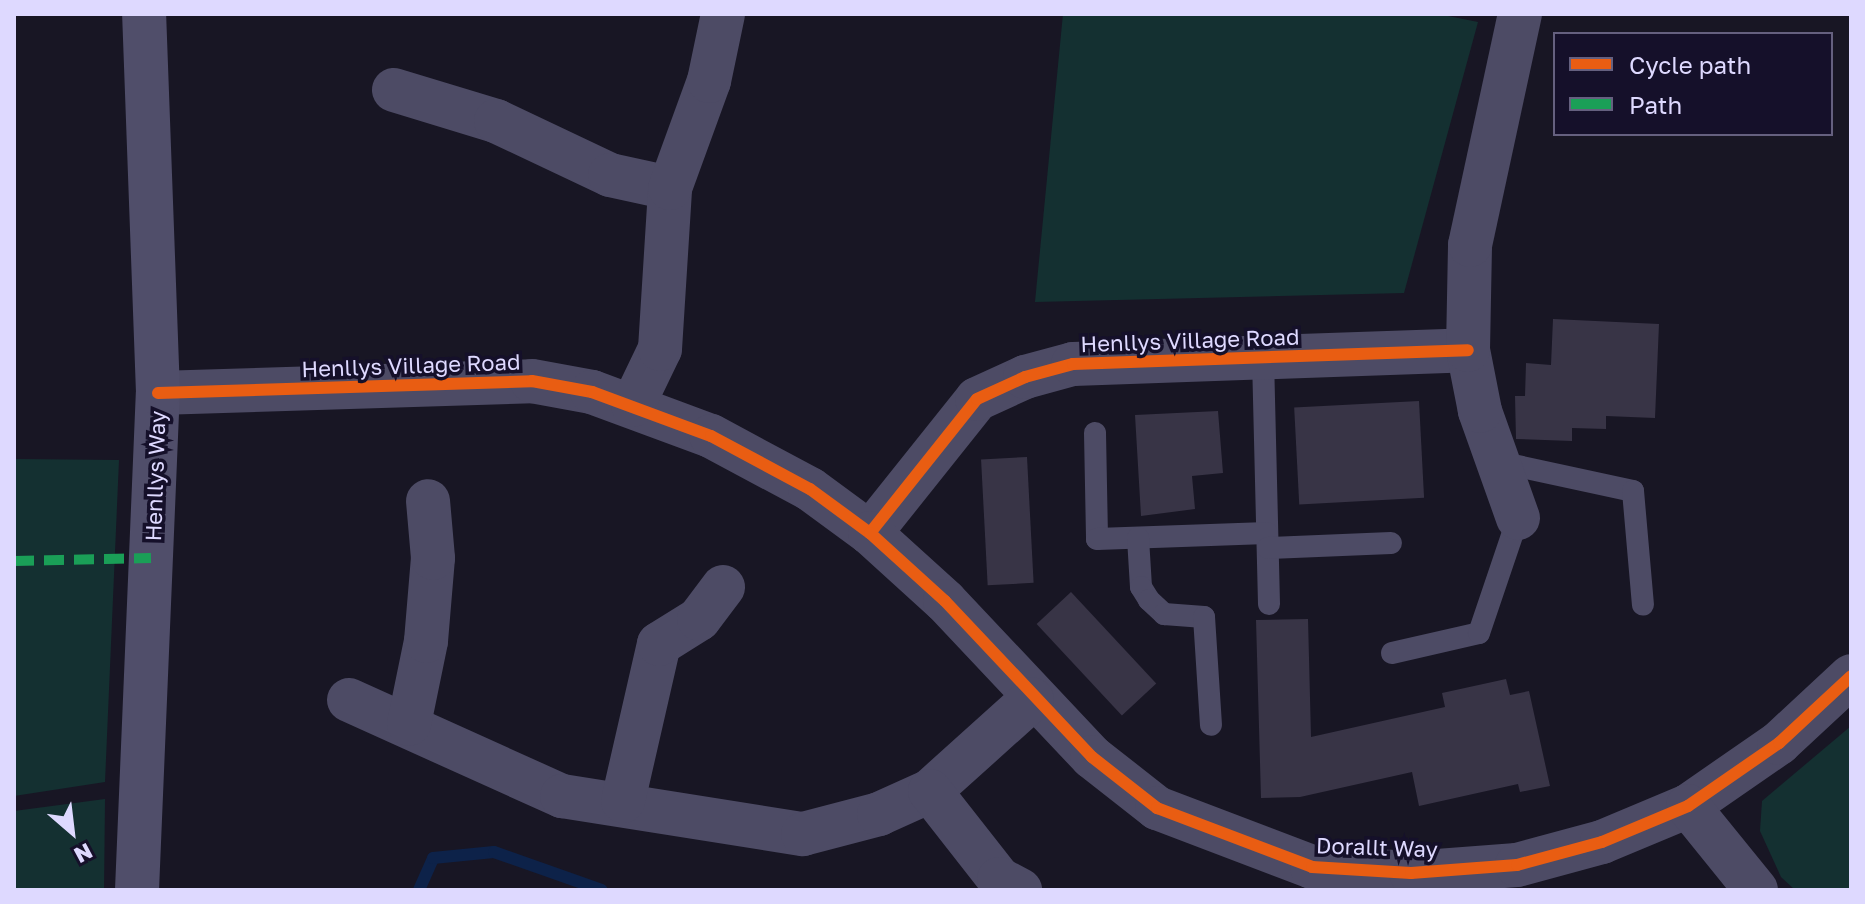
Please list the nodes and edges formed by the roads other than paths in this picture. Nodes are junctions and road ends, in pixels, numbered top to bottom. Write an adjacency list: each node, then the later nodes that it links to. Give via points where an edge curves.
1 (144, 14): 8 (street, Henllys Way)
2 (723, 14): 5 (street, via 709,81)
3 (1520, 14): 6 (street, via 1470,245)
4 (394, 90): 5 (street, via 496,121 610,175)
5 (670, 188): 9 (street, via 660,349)
6 (1468, 350): 7 (street, Henllys Village Road); 11 (street, via 1480,411)
7 (1263, 358): 14 (street, Henllys Village Road, via 1073,364 1025,377 977,399); 16 (lane)
8 (158, 393): 9 (street, Henllys Village Road, via 532,381); 30 (street, Henllys Way)
9 (633, 405): 14 (street, Henllys Village Road, via 711,436 810,489)
10 (1095, 433): 15 (lane, via 1097,539)
11 (1499, 462): 13 (street); 20 (lane, via 1633,491)
12 (428, 501): 25 (street, via 430,600)
13 (1518, 518): 21 (lane, via 1479,633)
14 (870, 533): 23 (street, Dorallt Way, via 945,601)
15 (1138, 538): 16 (lane); 26 (lane, via 1141,587 1149,600 1164,614 1204,617)
16 (1268, 540): 17 (lane); 19 (lane)
17 (1391, 543)
18 (723, 587): 28 (street, via 699,619 659,644)
19 (1269, 604)
20 (1643, 605)
21 (1392, 653)
22 (1851, 676): 29 (street, Dorallt Way, via 1779,743)
23 (1032, 699): 27 (street); 29 (street, Dorallt Way, via 1157,808 1312,867 1411,873 1517,865 1602,842)
24 (349, 700): 25 (street)
25 (409, 724): 28 (street, via 504,774 562,796)
26 (1211, 725)
27 (930, 791): 28 (street, via 879,814 803,834 705,822); 31 (street, via 999,879)
28 (623, 801)
29 (1688, 806): 32 (street)
30 (137, 890)
31 (1020, 890)
32 (1756, 890)

